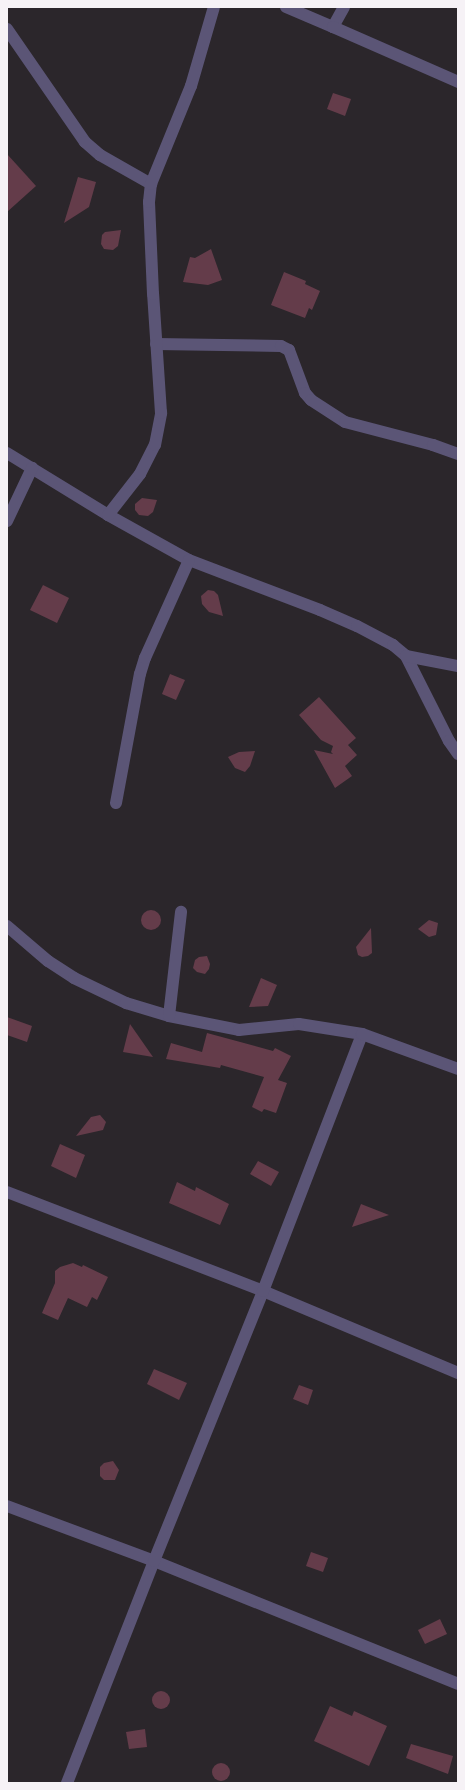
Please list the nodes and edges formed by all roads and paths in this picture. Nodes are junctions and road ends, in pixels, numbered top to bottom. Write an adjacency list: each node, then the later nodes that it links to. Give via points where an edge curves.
1 (214, 7): 7 (street, via 191,86)
2 (286, 7): 4 (street)
3 (344, 7): 4 (street)
4 (333, 27): 6 (street)
5 (7, 29): 7 (street, via 85,142 100,156)
6 (458, 82)
7 (151, 184): 8 (street, via 149,202)
8 (156, 344): 10 (street, via 281,346 289,350 305,393 311,400 345,422); 12 (street, via 161,413 155,446 140,474)
9 (7, 453): 11 (street)
10 (458, 454)
11 (32, 468): 12 (street); 13 (street)
12 (108, 515): 14 (street)
13 (7, 521)
14 (189, 560): 15 (street, via 357,626 393,645); 18 (street, via 140,674)
15 (406, 656): 16 (street); 17 (street, via 449,741)
16 (458, 666)
17 (457, 749)
18 (116, 803)
19 (181, 912): 21 (street)
20 (7, 926): 21 (street, via 48,961 74,978 126,1003)
21 (169, 1016): 22 (street, via 239,1030 299,1024)
22 (362, 1034): 23 (street); 25 (street)
23 (458, 1069)
24 (7, 1192): 25 (street)
25 (263, 1291): 26 (street); 28 (street)
26 (458, 1373)
27 (7, 1506): 28 (street)
28 (154, 1561): 29 (street); 30 (street)
29 (458, 1684)
30 (67, 1783)

